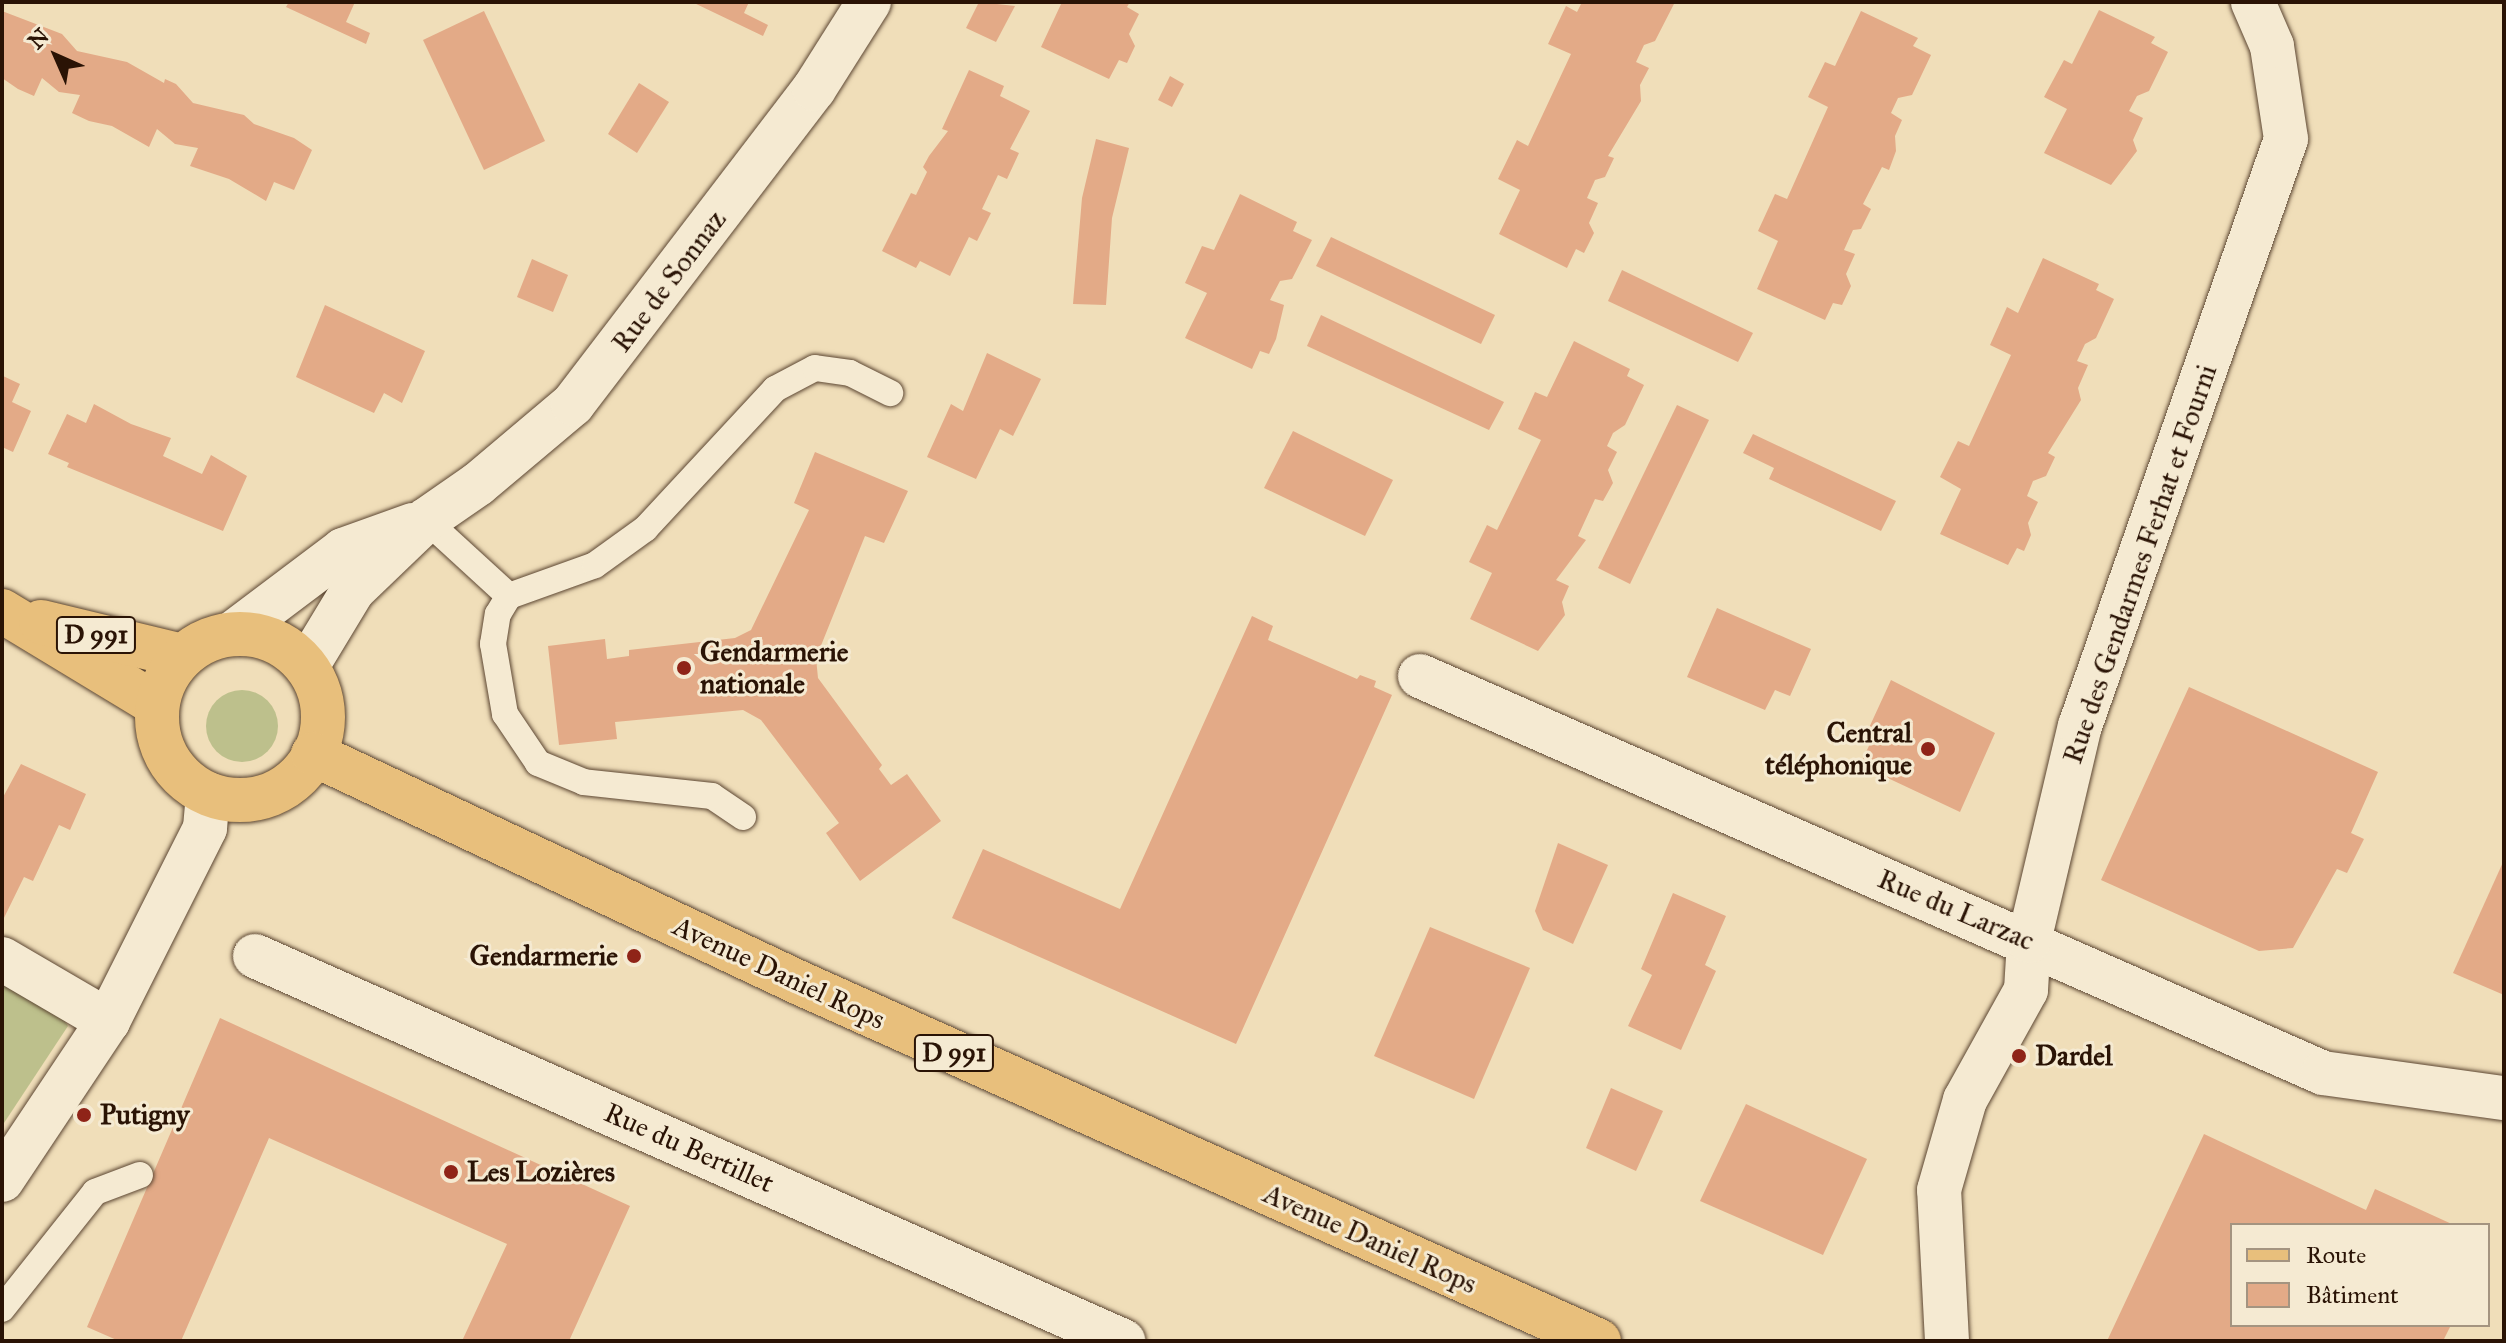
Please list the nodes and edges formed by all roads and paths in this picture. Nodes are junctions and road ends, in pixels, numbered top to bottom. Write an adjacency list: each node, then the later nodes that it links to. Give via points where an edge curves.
1 (869, 2): 4 (street, Rue de Sonnaz, via 814,89 573,404)
2 (2253, 2): 15 (street, Rue des Gendarmes Ferhat et Fourni, via 2272,46 2286,139 2080,726)
3 (890, 393): 5 (lane, via 850,373 815,368 764,400 645,529 595,565)
4 (426, 520): 5 (lane); 7 (street, Rue de Sonnaz, via 343,550); 9 (street, Rue de Sonnaz, via 353,590)
5 (509, 596): 14 (lane, via 498,614 493,644 497,675 505,714 538,763 584,782 712,796)
6 (6, 613): 8 (main road, D 991); 11 (main road, D 991)
7 (233, 633): 8 (main road, via 204,641); 9 (main road, via 261,636 286,647)
8 (183, 656): 11 (main road, via 166,678)
9 (307, 666): 12 (main road, via 319,690 323,717)
10 (1420, 676): 15 (street, Rue du Larzac)
11 (157, 705): 13 (main road, via 166,755 185,780)
12 (313, 754): 13 (main road, via 286,786 261,797 234,800); 25 (main road, Avenue Daniel Rops / D 991, via 804,985)
13 (208, 794): 18 (street, via 205,828)
14 (743, 817)
15 (2029, 941): 19 (street, Rue du Larzac, via 2323,1073); 22 (street, Rue des Gendarmes Ferhat et Fourni, via 2026,990 1965,1100 1939,1190)
16 (255, 956): 24 (street, Rue du Bertillet)
17 (2, 959): 18 (street)
18 (108, 1021): 21 (street)
19 (2504, 1098)
20 (140, 1175): 23 (lane, via 95,1192)
21 (2, 1180)
22 (1944, 1263): 26 (street); 27 (street, Rue des Gendarmes Ferhat et Fourni); 28 (street, Rue des Gendarmes Ferhat et Fourni)
23 (2, 1309)
24 (1123, 1341)
25 (1599, 1341)
26 (1914, 1341)
27 (1947, 1341)
28 (1971, 1341)

